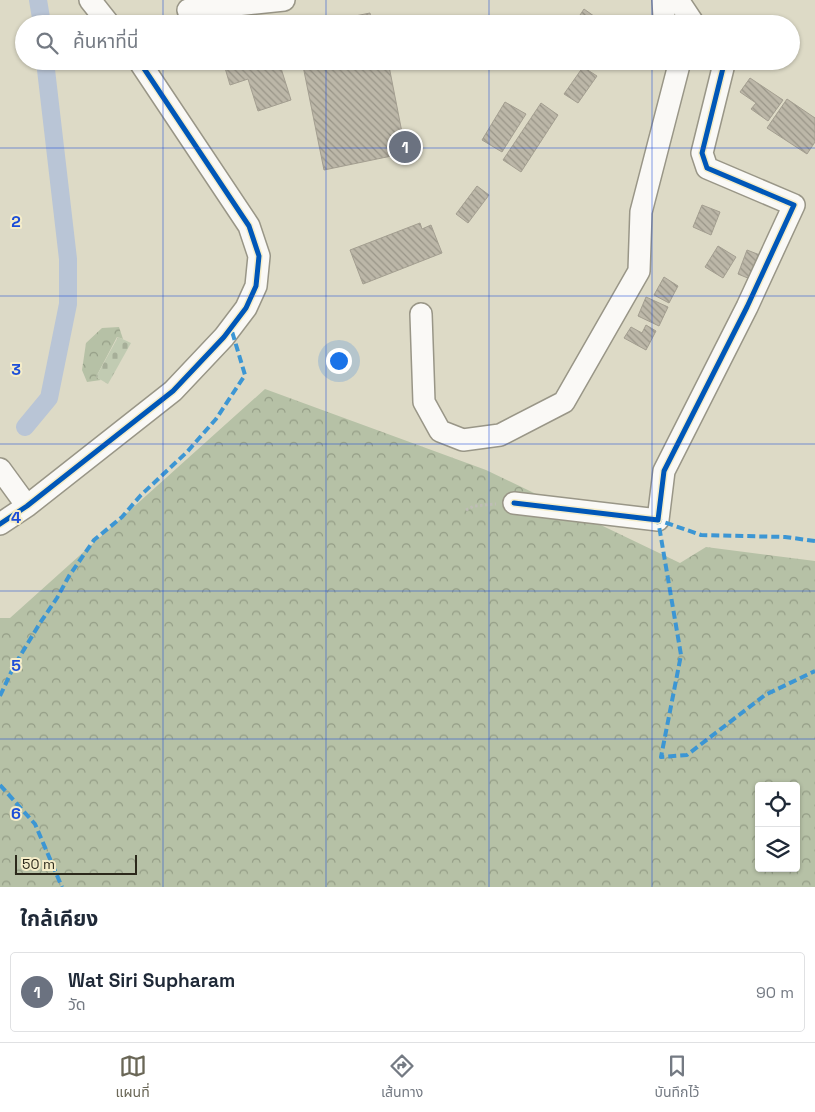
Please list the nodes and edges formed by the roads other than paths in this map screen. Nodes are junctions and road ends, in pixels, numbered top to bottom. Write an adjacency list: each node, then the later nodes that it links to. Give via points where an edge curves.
1 (90, 0): 6 (street)
2 (284, 0): 5 (street)
3 (663, 0): 7 (street)
4 (678, 0): 8 (street)
5 (188, 10)
6 (102, 15)
7 (664, 15)
8 (688, 15)
9 (145, 70): 15 (street, via 249,226 259,256 256,286 246,308 224,338 173,391)
10 (678, 70): 12 (street, via 641,212 639,271 564,402 500,435 463,440 440,432 424,402)
11 (723, 70): 14 (street, via 702,153 707,168 794,205 748,306 664,471 658,520)
12 (421, 314)
13 (0, 469): 15 (street)
14 (514, 503)
15 (27, 506): 16 (street)
16 (0, 524)

